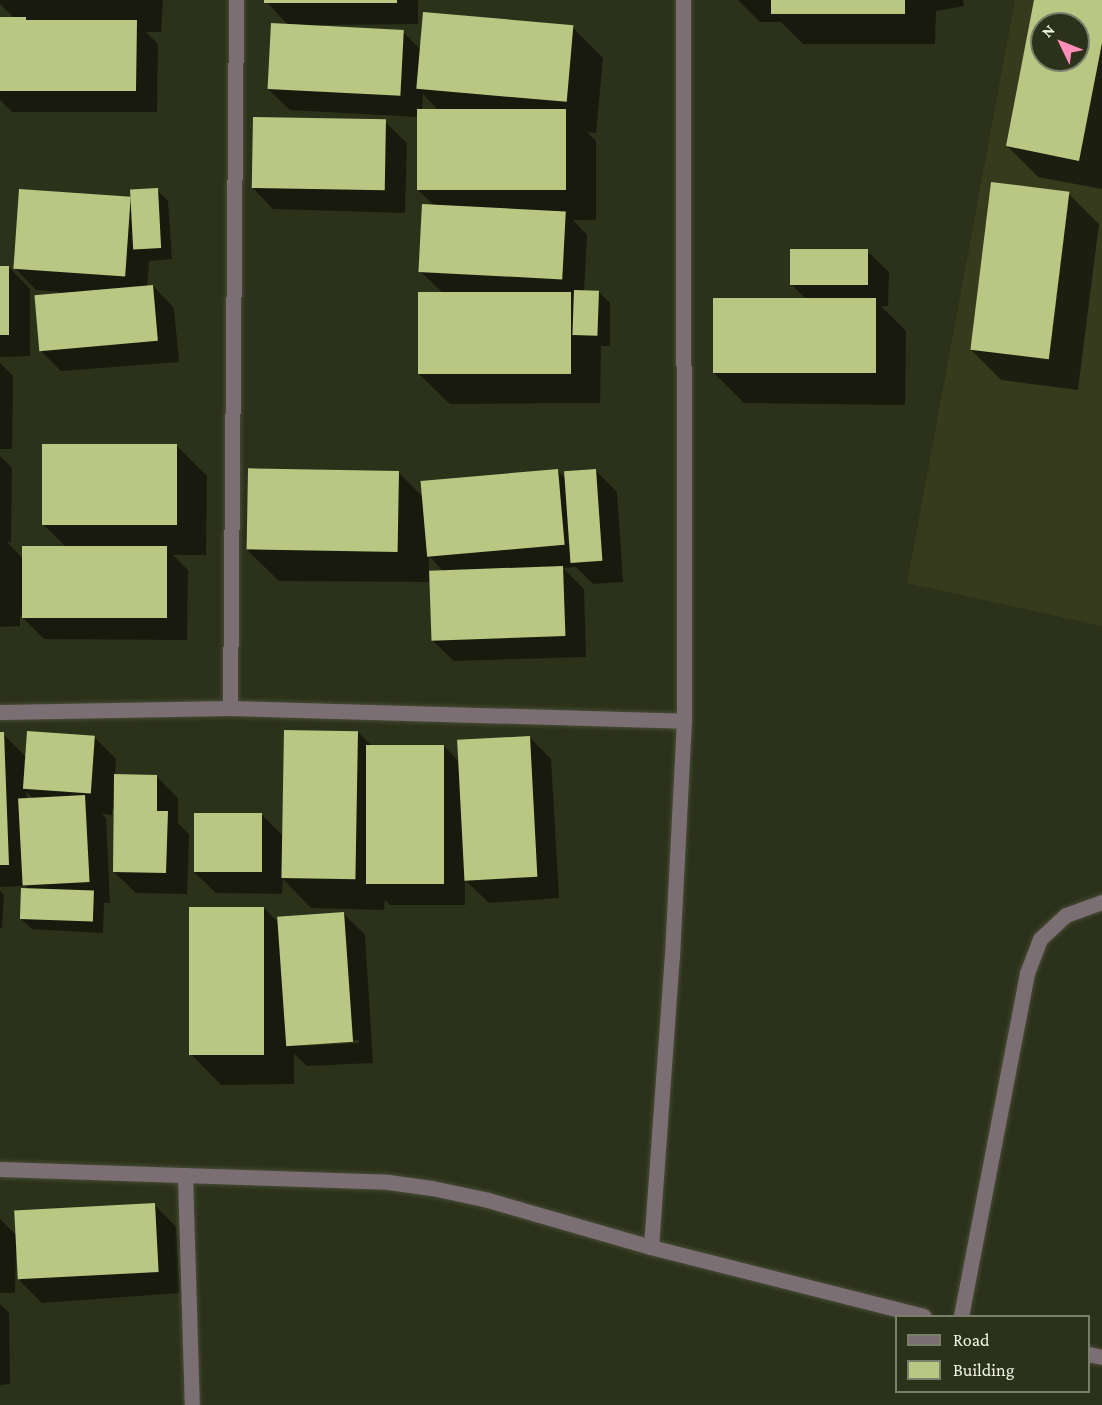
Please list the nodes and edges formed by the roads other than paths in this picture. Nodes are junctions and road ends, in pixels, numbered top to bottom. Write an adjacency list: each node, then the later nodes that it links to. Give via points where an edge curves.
1 (236, 0): 3 (street)
2 (683, 0): 5 (street)
3 (230, 708): 4 (street); 5 (street)
4 (0, 712)
5 (684, 721): 9 (street)
6 (1102, 902): 11 (street, via 1066,915 1040,939 1027,973)
7 (0, 1169): 8 (street)
8 (185, 1175): 9 (street, via 388,1182 432,1188); 12 (street)
9 (651, 1247): 10 (street)
10 (915, 1315)
11 (961, 1315)
12 (192, 1405)

